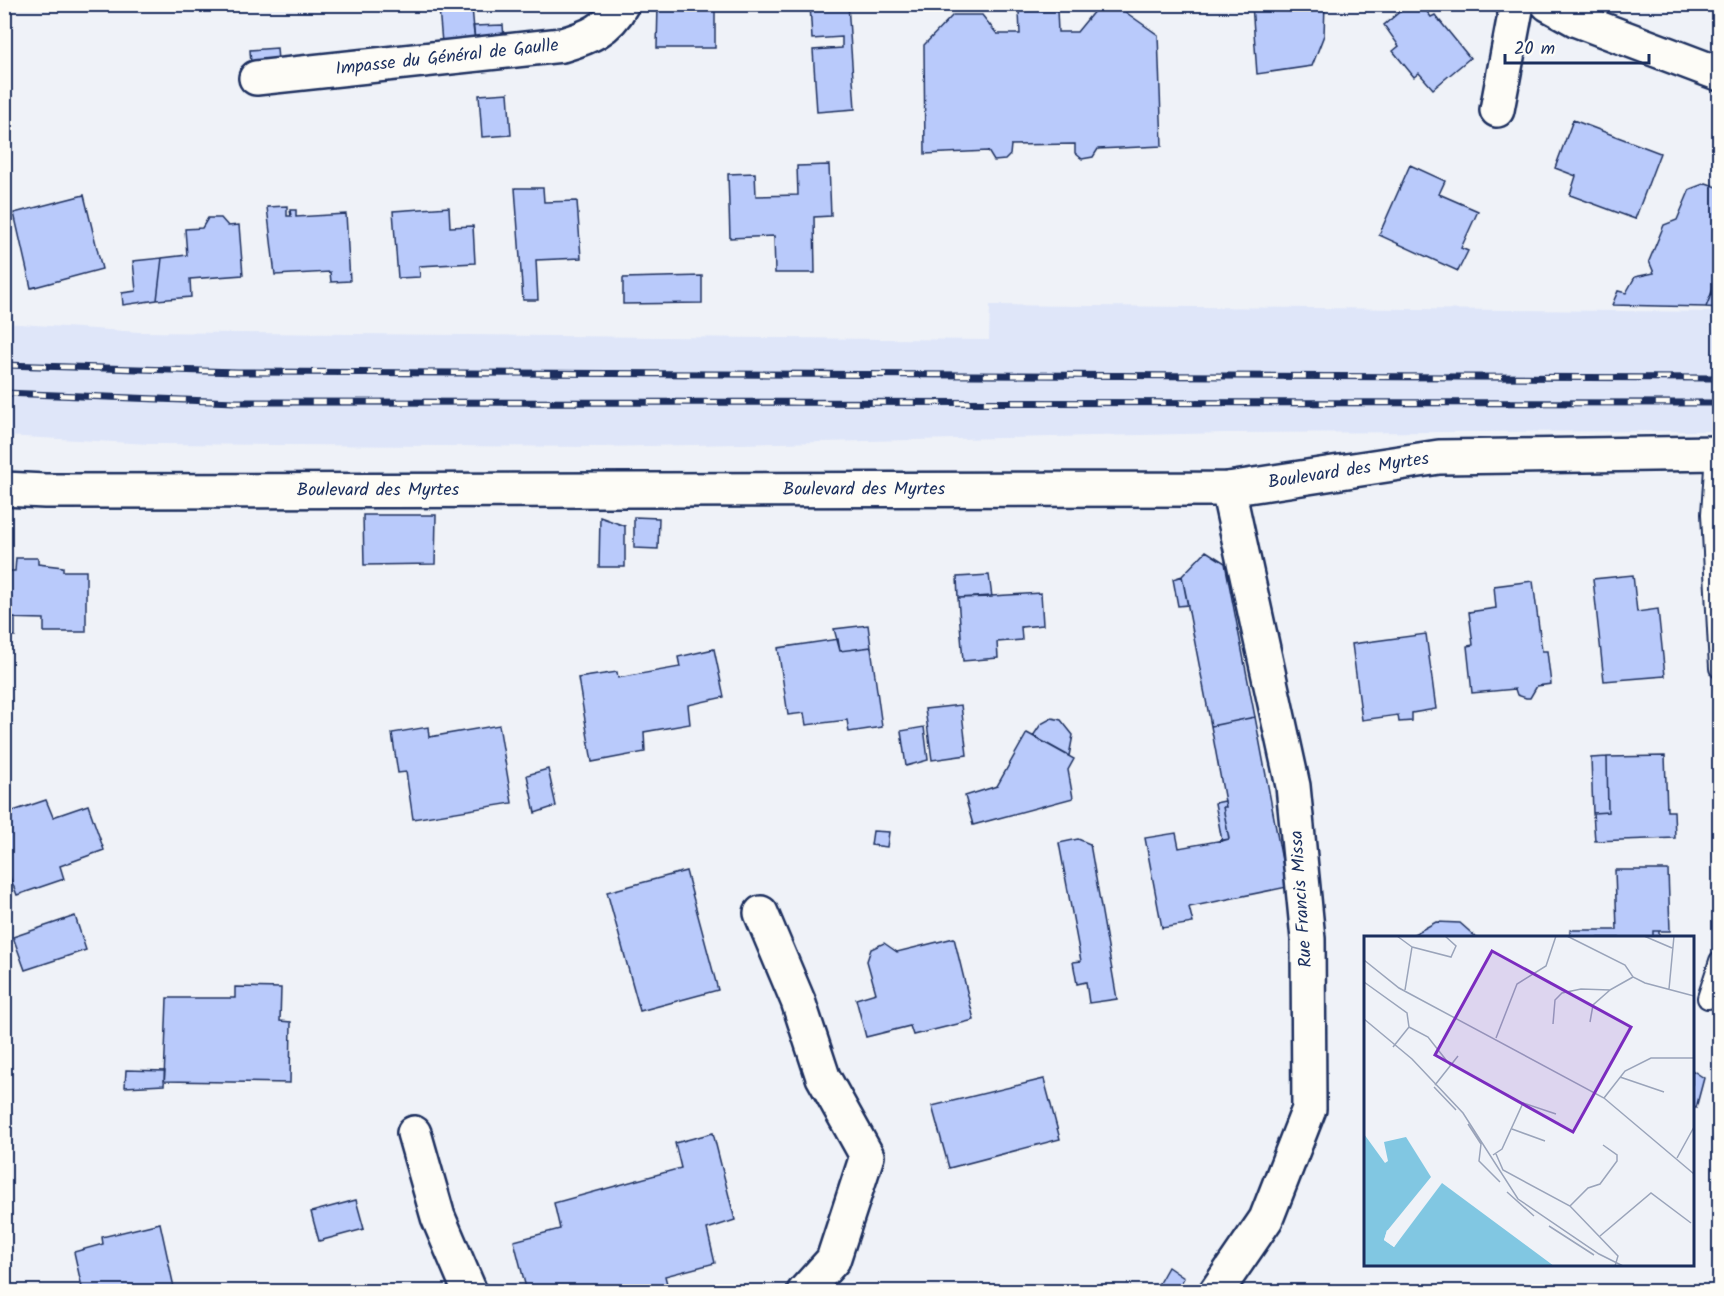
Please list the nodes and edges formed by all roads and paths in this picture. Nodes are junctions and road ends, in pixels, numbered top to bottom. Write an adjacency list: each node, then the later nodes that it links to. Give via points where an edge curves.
1 (622, 4): 5 (street, Impasse du Général de Gaulle, via 610,23 595,35 562,45)
2 (1517, 4): 6 (street)
3 (1548, 4): 4 (street, via 1577,20)
4 (1719, 74)
5 (256, 78)
6 (1497, 110)
7 (1718, 453): 9 (street, Boulevard des Myrtes, via 1439,457); 10 (lane, via 1712,514)
8 (4, 489): 9 (street, Boulevard des Myrtes)
9 (1228, 489): 17 (street, Rue Francis Missa, via 1293,786 1308,939 1309,1109 1266,1219)
10 (1719, 668)
11 (761, 913): 16 (street, via 798,1001 823,1077 867,1156 833,1260)
12 (1719, 961): 13 (lane)
13 (1708, 998)
14 (414, 1133): 15 (street, via 438,1217)
15 (470, 1292)
16 (804, 1292)
17 (1216, 1292)

